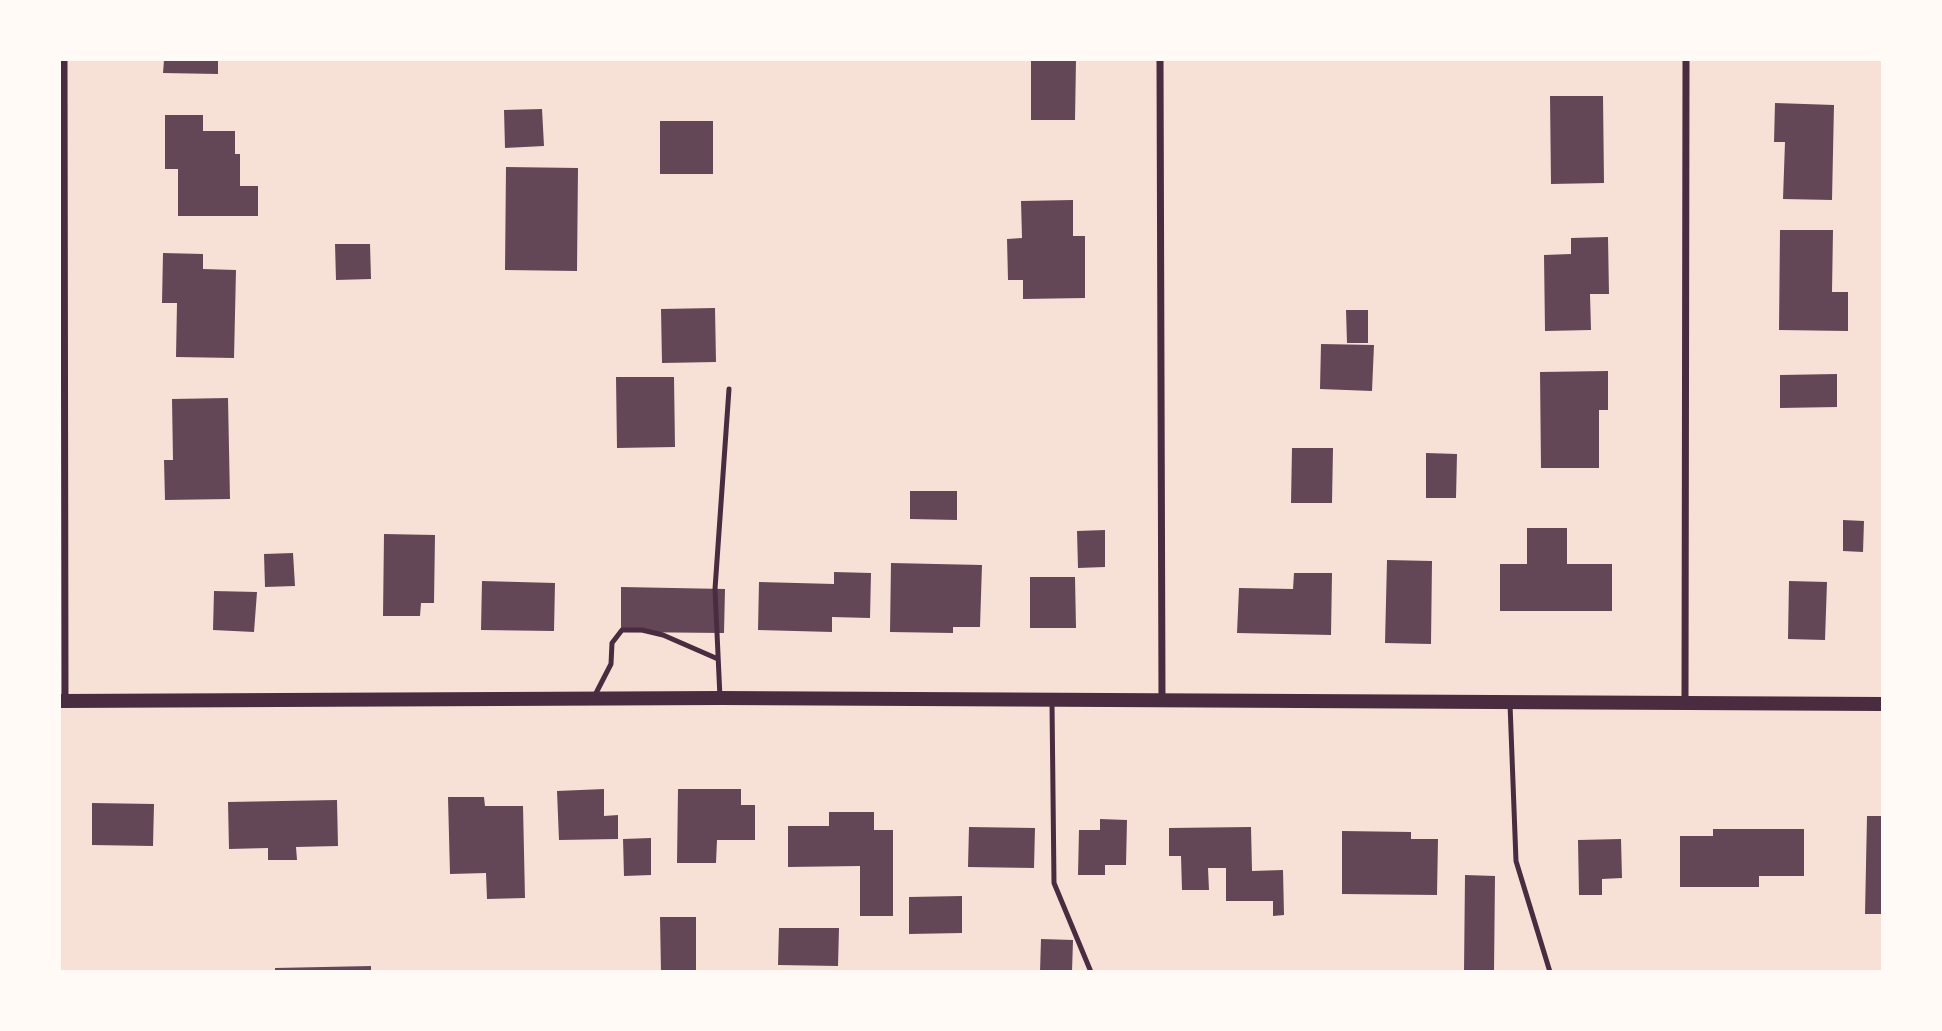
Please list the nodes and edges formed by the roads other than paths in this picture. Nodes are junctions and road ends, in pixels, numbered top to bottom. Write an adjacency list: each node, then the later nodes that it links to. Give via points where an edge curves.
1 (64, 60): 9 (street)
2 (1160, 60): 10 (street)
3 (1686, 60): 12 (street)
4 (729, 389): 5 (lane, via 715,589)
5 (718, 659): 6 (lane); 8 (lane, via 663,635 622,630 612,643 611,664)
6 (720, 698): 7 (main road); 8 (main road)
7 (1052, 699): 10 (main road); 14 (lane, via 1054,883)
8 (592, 700): 9 (main road)
9 (62, 701)
10 (1162, 701): 11 (main road)
11 (1510, 701): 12 (main road); 15 (lane, via 1516,861)
12 (1685, 702): 13 (main road)
13 (1882, 704)
14 (1091, 971)
15 (1550, 971)

